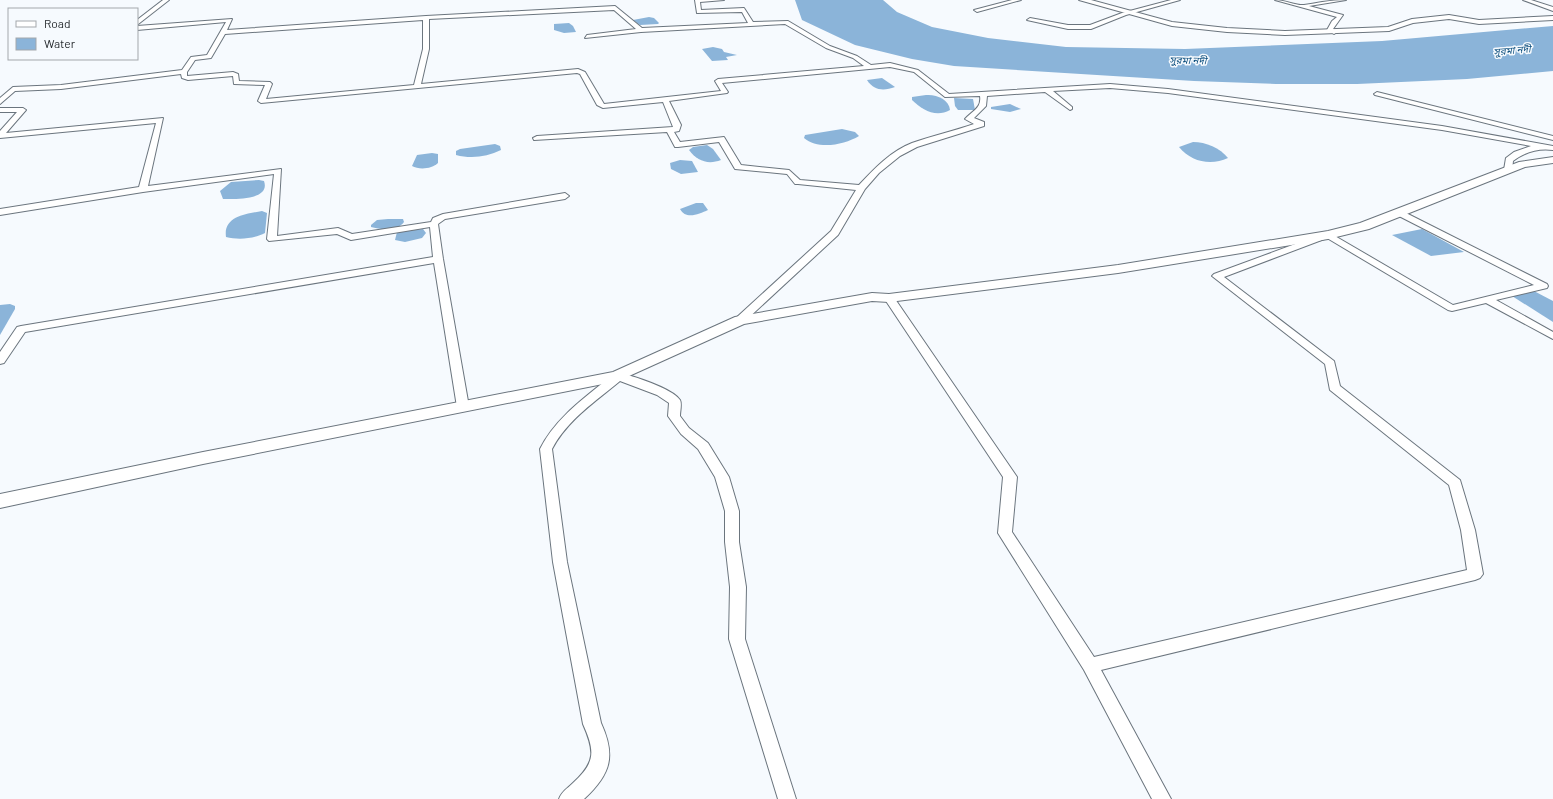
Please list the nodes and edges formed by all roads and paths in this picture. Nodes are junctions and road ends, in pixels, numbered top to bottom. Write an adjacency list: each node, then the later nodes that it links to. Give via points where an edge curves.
1 (166, 0): 16 (street)
2 (721, 0): 17 (street, via 697,1 699,12 744,10)
3 (1018, 0): 11 (street)
4 (1083, 0): 12 (street)
5 (1177, 0): 12 (street)
6 (1278, 0): 9 (street)
7 (1343, 0): 9 (street)
8 (1526, 0): 10 (street)
9 (1302, 6): 21 (street, via 1341,16 1330,30)
10 (1553, 9)
11 (977, 10)
12 (1128, 13): 15 (street, via 1091,27); 21 (street, via 1172,24 1227,30)
13 (426, 18): 19 (street, via 614,8); 20 (street); 25 (street, via 426,49)
14 (1553, 18): 21 (street, via 1479,22 1449,17 1412,21 1389,29)
15 (1030, 20)
16 (138, 22)
17 (751, 24): 19 (street); 23 (street, via 786,22 828,47 855,57)
18 (138, 28): 20 (street, via 230,20)
19 (641, 30): 22 (street)
20 (223, 32): 24 (street, via 209,57 192,58)
21 (1334, 32)
22 (587, 37)
23 (870, 67): 27 (street, via 890,65 916,71 947,96); 29 (street, via 718,81 725,92)
24 (184, 72): 25 (street, via 184,78 233,74 236,75 236,83 268,83 261,101); 30 (street, via 61,87 13,89)
25 (417, 87): 29 (street, via 578,71 584,73 599,104 603,106)
26 (1047, 90): 27 (street); 31 (street); 38 (street, via 1110,86 1168,91 1442,128)
27 (983, 94): 42 (street, via 984,105 969,119 981,124 914,145 897,154)
28 (1377, 94): 36 (street)
29 (665, 100): 33 (street, via 677,125 676,129)
30 (0, 102)
31 (1070, 108)
32 (0, 110): 34 (street, via 23,110)
33 (669, 130): 35 (street); 42 (street, via 678,145 721,139 738,167 789,172 798,182)
34 (0, 135): 43 (street, via 160,120)
35 (537, 138)
36 (1553, 138)
37 (1553, 142): 38 (street)
38 (1542, 145): 39 (street); 41 (street, via 1517,154 1509,160)
39 (1553, 148)
40 (1553, 160): 41 (street, via 1523,164)
41 (1508, 170): 46 (street)
42 (861, 188): 52 (street, via 835,233)
43 (142, 189): 45 (street); 47 (street, via 278,171 272,239 338,231 351,237)
44 (565, 196): 47 (street, via 443,217)
45 (0, 212)
46 (1400, 213): 48 (street); 51 (street, via 1543,286)
47 (434, 224): 49 (street)
48 (1328, 235): 50 (street, via 1205,256); 51 (street, via 1452,308); 58 (street, via 1217,276 1330,363 1334,387 1455,483 1468,530 1475,574)
49 (438, 259): 54 (street, via 20,329); 56 (street)
50 (889, 298): 52 (street, via 872,297); 58 (street, via 1010,477 1005,533)
51 (1488, 300): 53 (street)
52 (740, 320): 55 (street)
53 (1553, 336)
54 (0, 361)
55 (618, 376): 56 (street); 59 (street, via 563,424 550,439 546,449 560,562 592,724 600,740 601,761 588,780); 60 (street, via 661,392 676,402 674,416 685,431 703,446 722,477 732,511 732,542 738,587 737,639)
56 (462, 407): 57 (street)
57 (0, 501)
58 (1090, 665): 61 (street)
59 (568, 799)
60 (787, 799)
61 (1162, 799)

